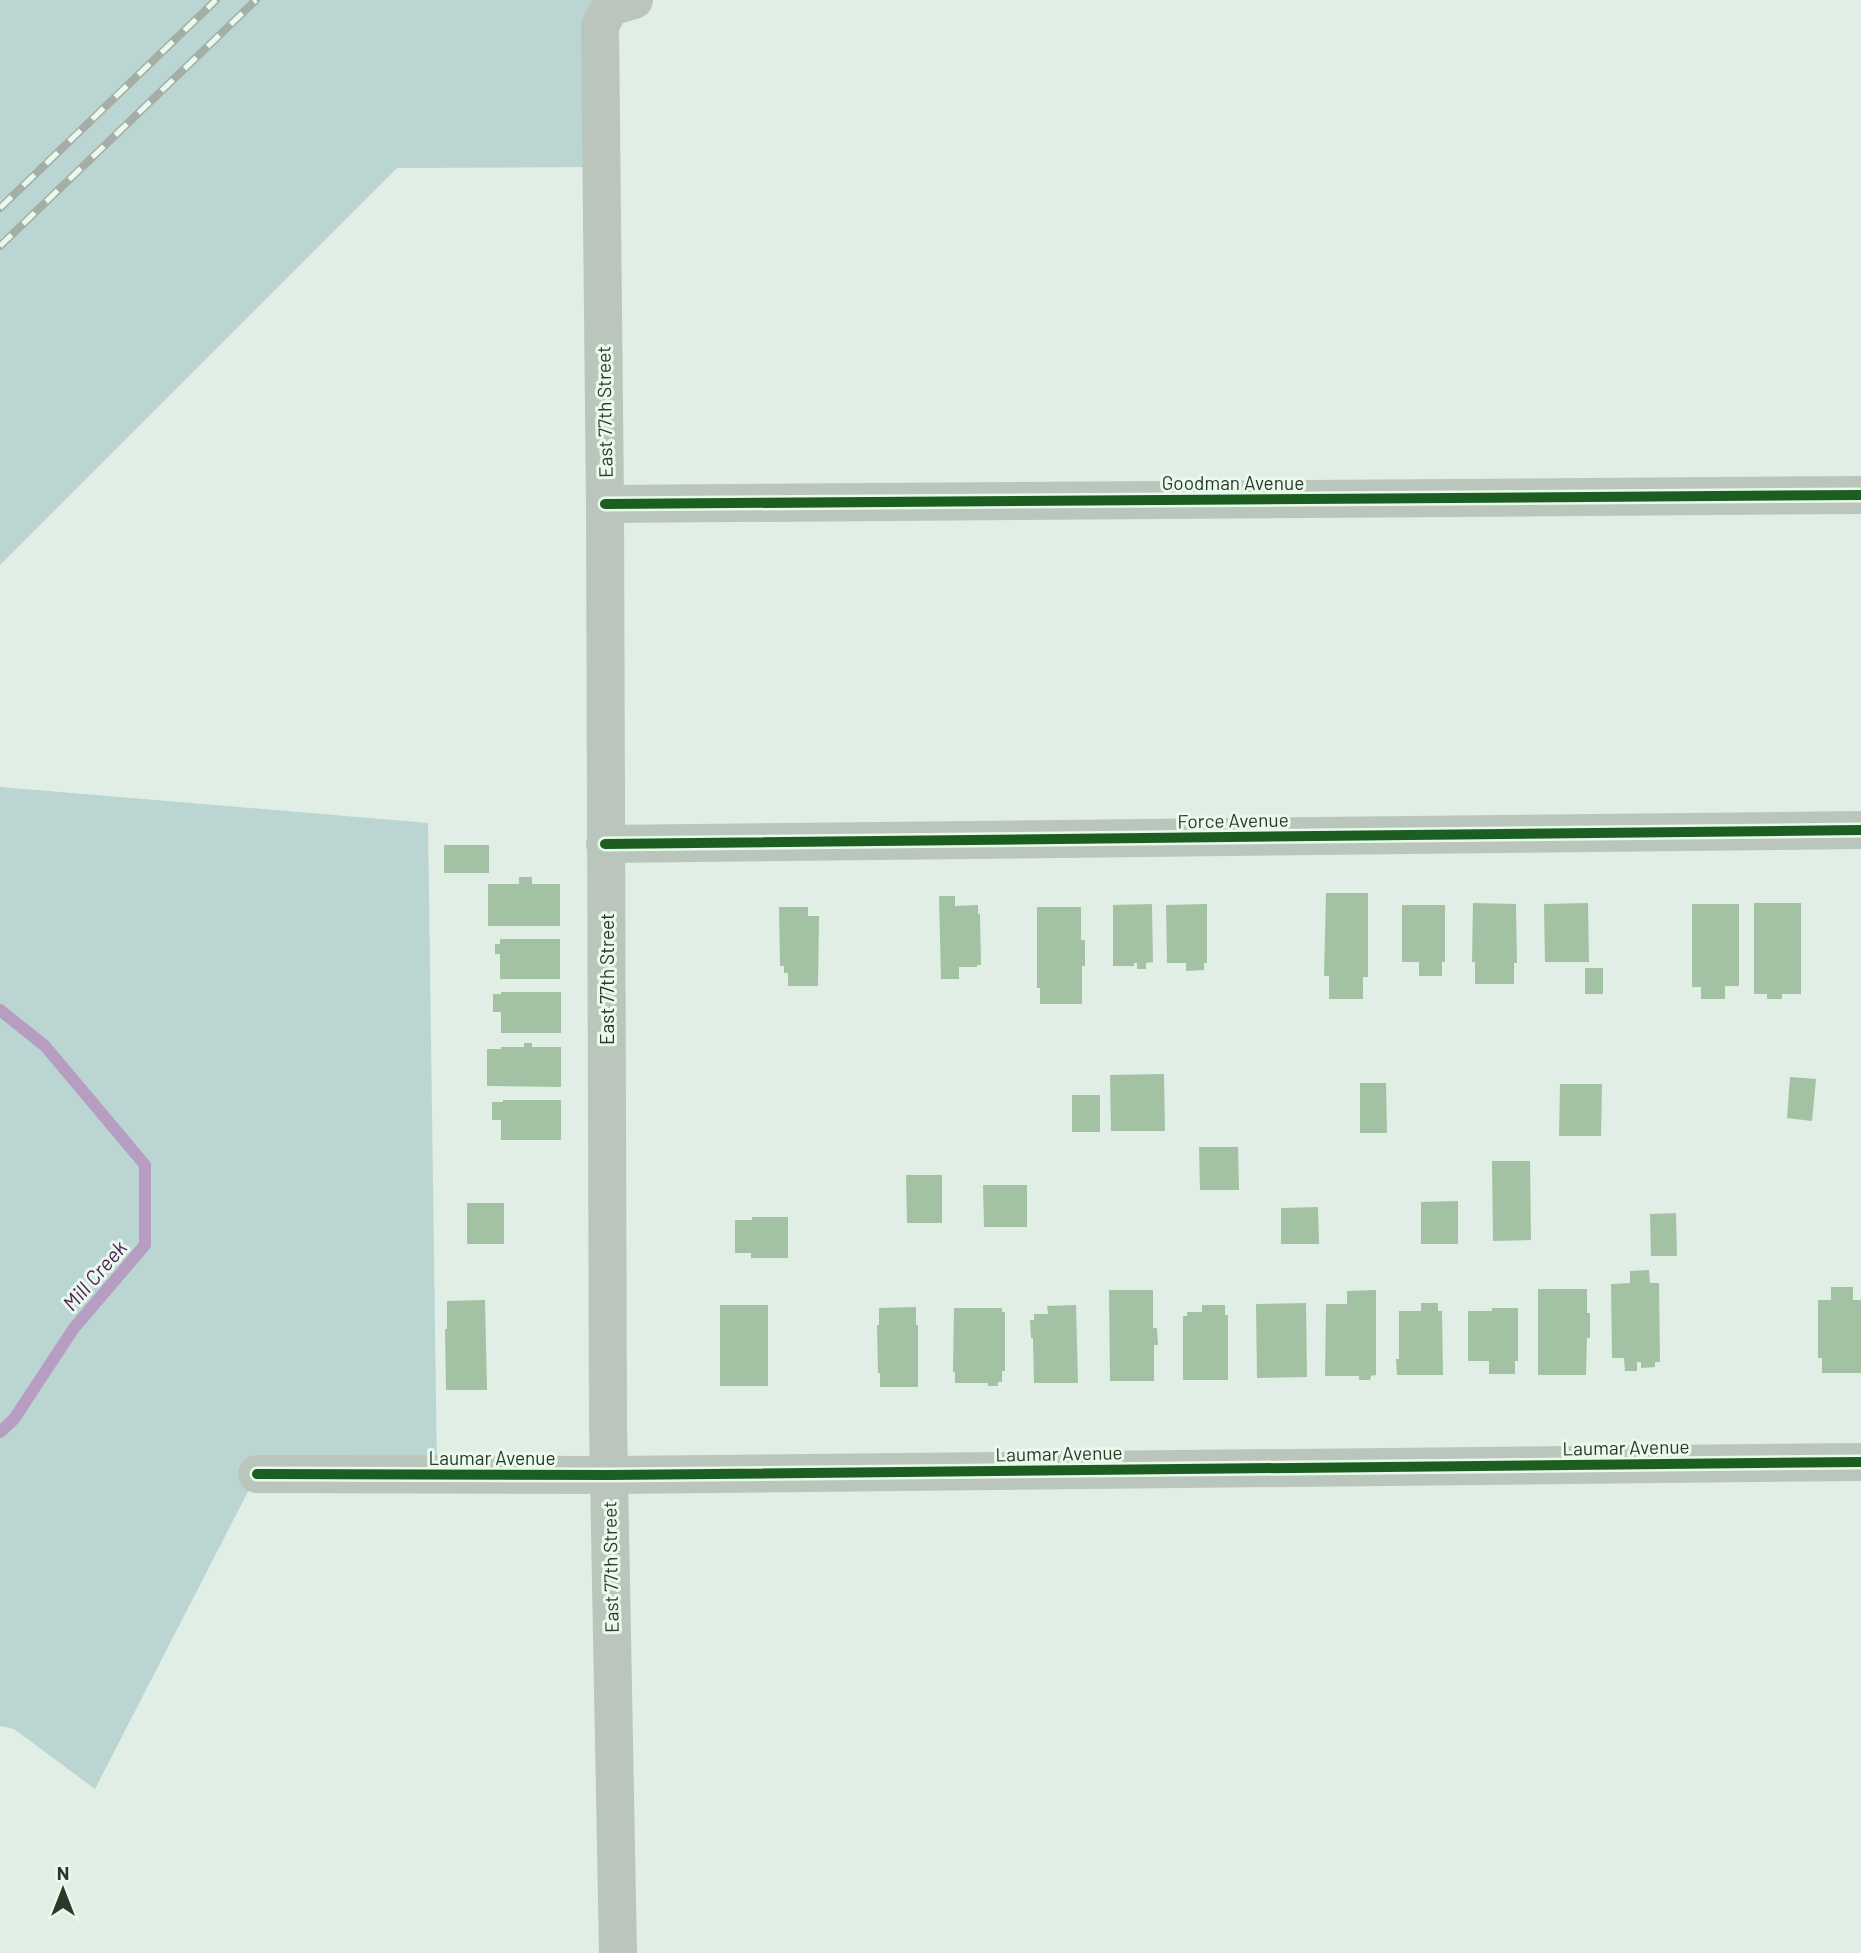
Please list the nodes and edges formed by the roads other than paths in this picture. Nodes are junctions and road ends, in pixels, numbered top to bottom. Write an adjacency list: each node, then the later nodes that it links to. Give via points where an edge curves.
1 (622, 4): 3 (street, East 77th Street, via 600,26)
2 (1861, 495): 3 (street, Goodman Avenue)
3 (605, 505): 5 (street, East 77th Street)
4 (1861, 830): 5 (street, Force Avenue)
5 (605, 844): 8 (street, East 77th Street)
6 (1861, 1462): 8 (street, Laumar Avenue)
7 (257, 1474): 8 (street, Laumar Avenue)
8 (609, 1475): 9 (street, East 77th Street)
9 (618, 1953)

